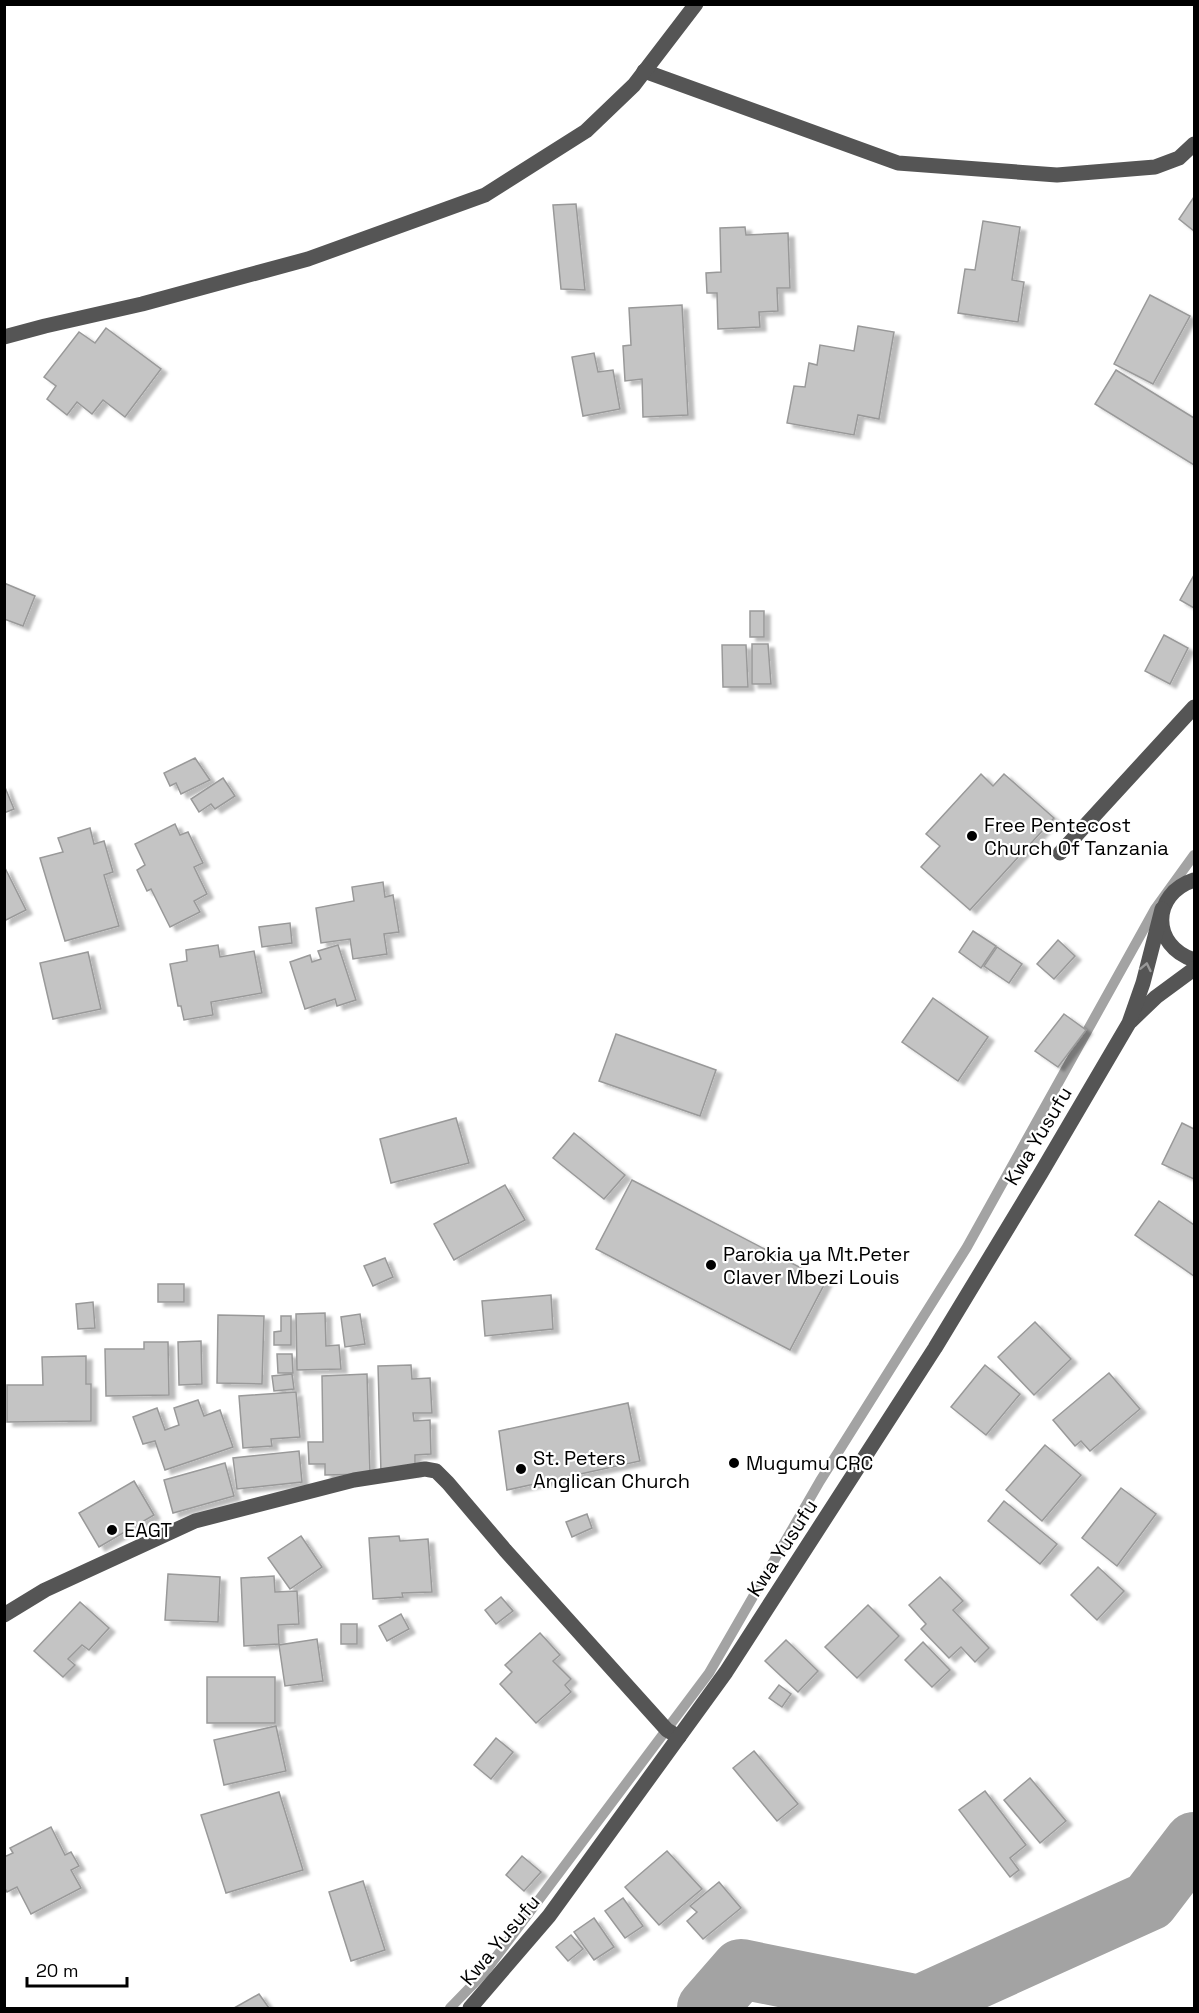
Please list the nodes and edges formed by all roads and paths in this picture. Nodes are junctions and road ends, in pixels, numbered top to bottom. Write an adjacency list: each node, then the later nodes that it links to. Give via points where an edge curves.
1 (696, 4): 2 (street)
2 (644, 71): 4 (street, via 898,163 1057,175 1155,166); 6 (street, via 586,131 485,195 308,259)
3 (1194, 144): 4 (street)
4 (1179, 158): 5 (street)
5 (1194, 161)
6 (4, 337)
7 (1194, 707): 8 (street)
8 (1060, 853)
9 (1194, 874): 10 (street)
10 (1188, 882): 11 (street, via 1170,895)
11 (1162, 909): 12 (street, via 1167,941 1178,953); 14 (street, Kwa Yusufu, one-way to 11)
12 (1194, 960)
13 (1194, 969): 14 (street, Kwa Yusufu)
14 (1129, 1023): 16 (street, Kwa Yusufu, via 935,1348 733,1662)
15 (4, 1615): 16 (street, via 45,1590 195,1521 354,1480 425,1469 436,1471 448,1483 667,1730)
16 (679, 1737): 17 (street, Kwa Yusufu, via 549,1916)
17 (470, 2008)

